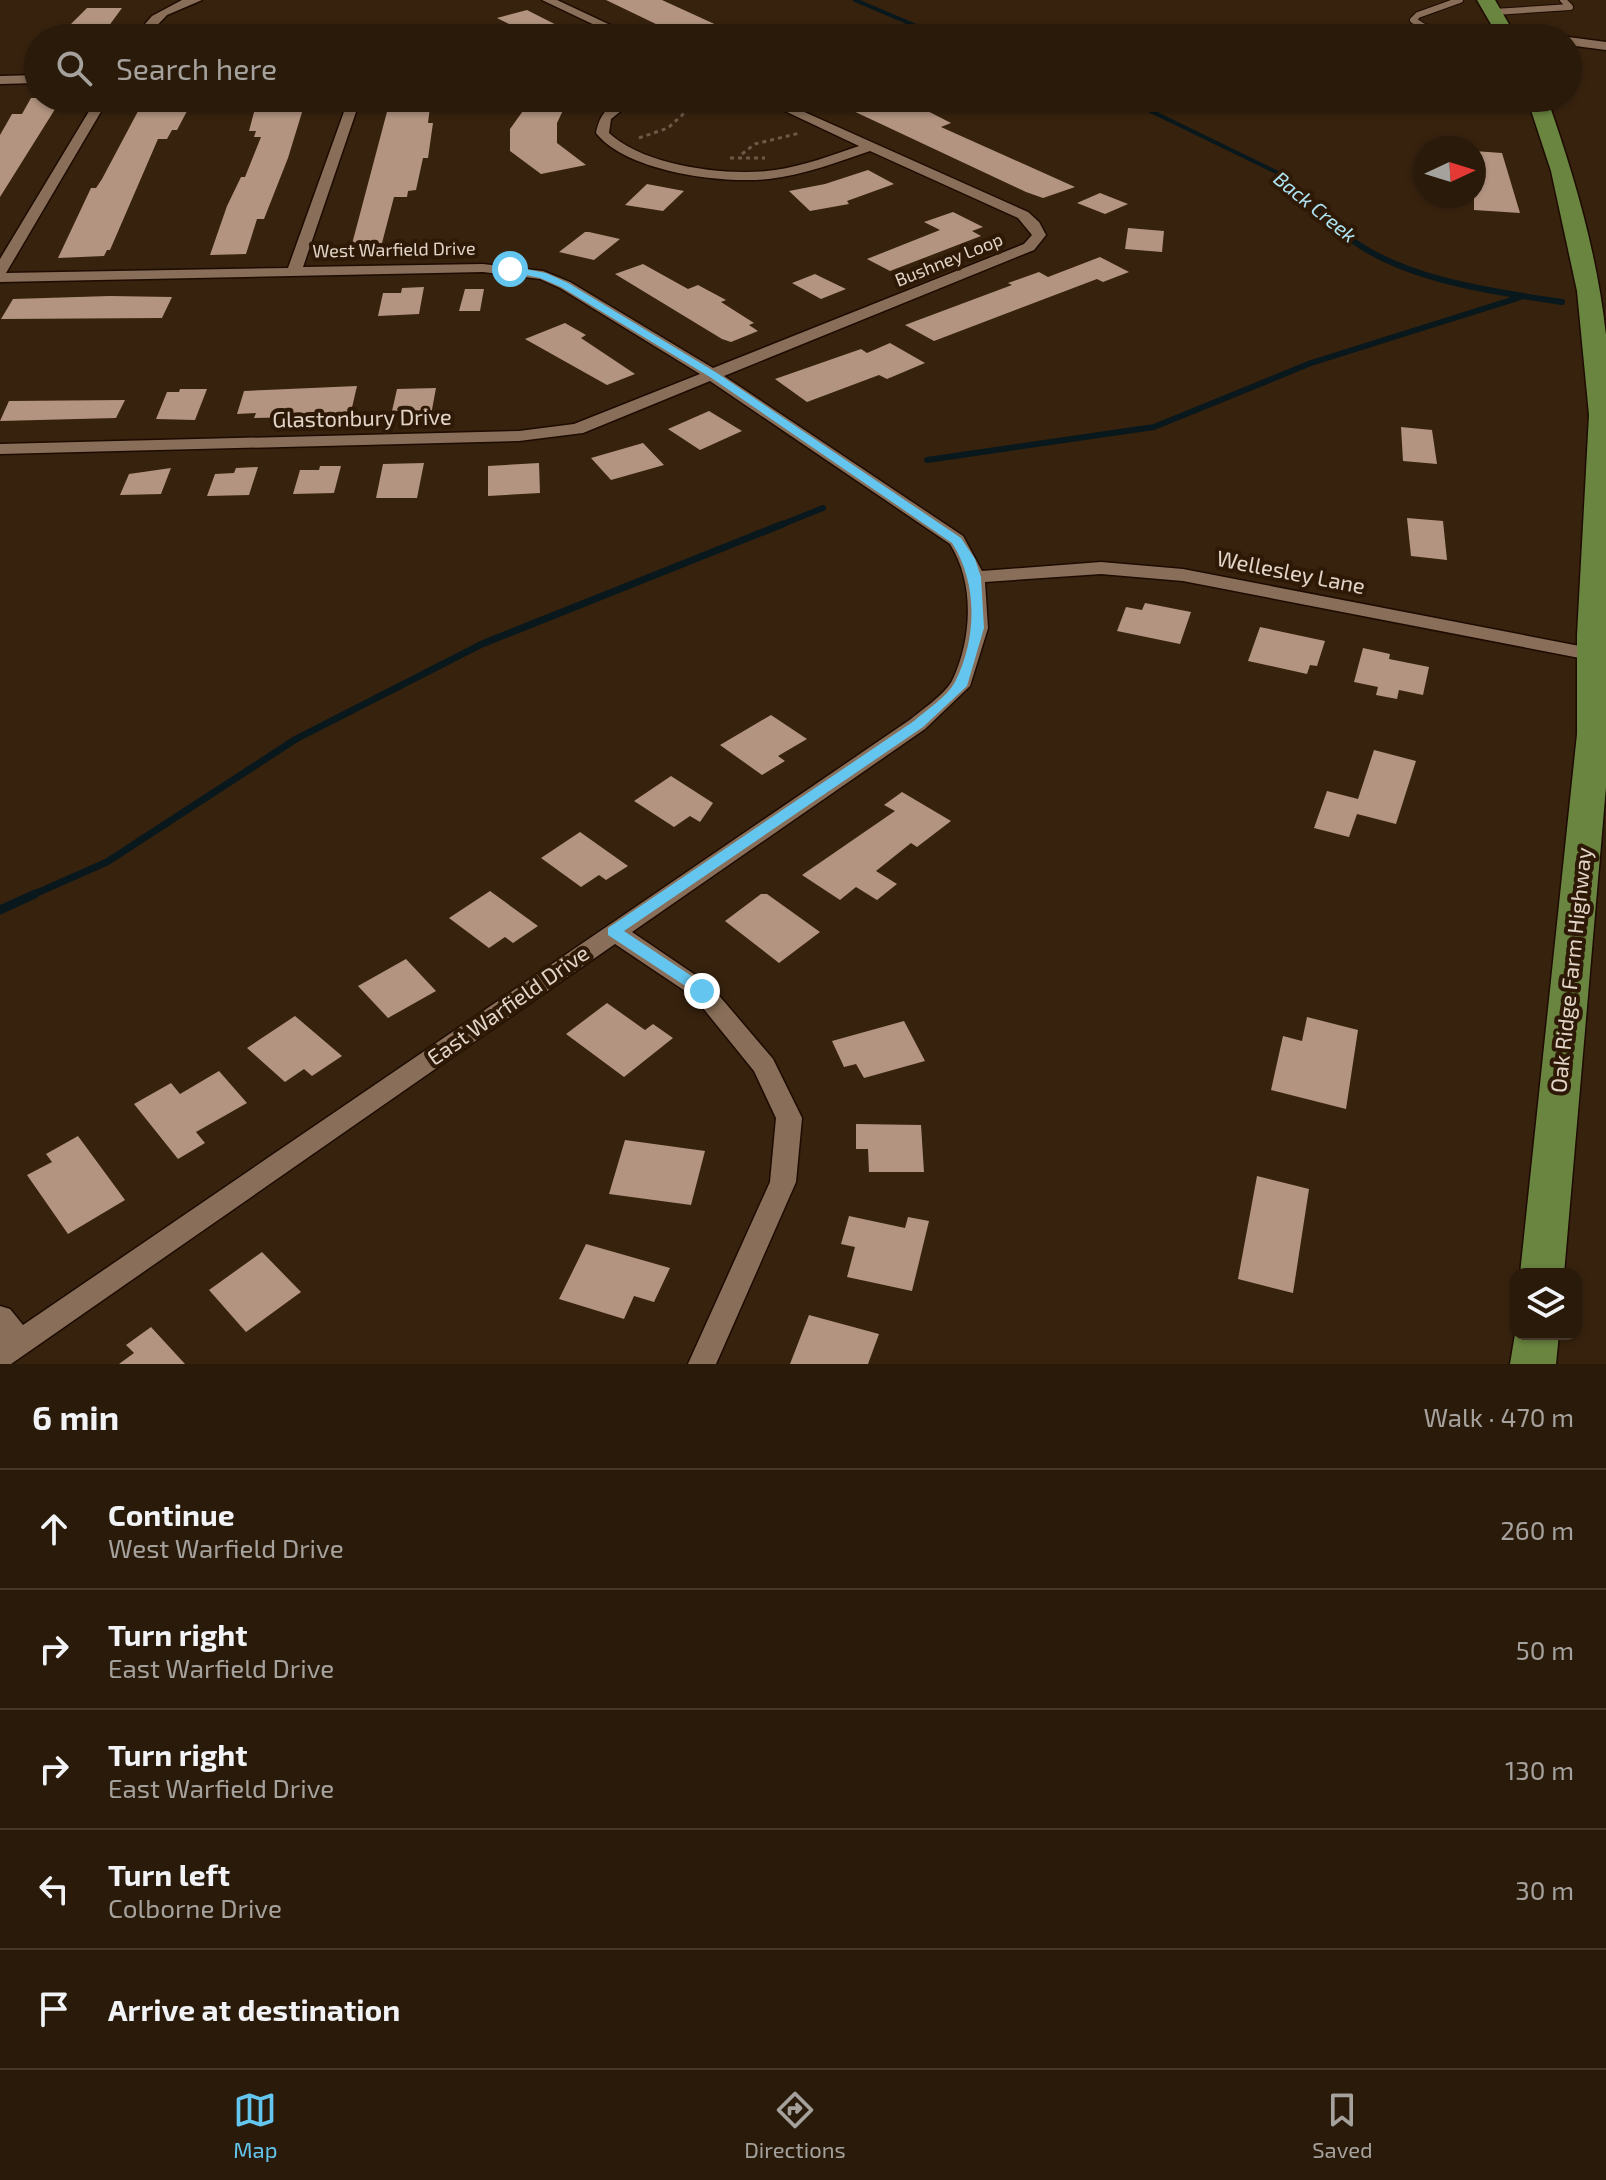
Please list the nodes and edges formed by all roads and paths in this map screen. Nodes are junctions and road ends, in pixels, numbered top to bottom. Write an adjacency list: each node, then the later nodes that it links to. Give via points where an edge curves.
1 (196, 0): 6 (street)
2 (548, 0): 7 (street)
3 (1460, 0): 8 (lane, via 1418,15 1413,20)
4 (1563, 0): 5 (lane, via 1570,7)
5 (1490, 6): 9 (main road)
6 (147, 24)
7 (601, 24)
8 (1417, 24)
9 (1500, 24)
10 (1582, 43): 11 (street)
11 (1606, 46)
12 (24, 79): 13 (street)
13 (0, 80)
14 (95, 112): 24 (street)
15 (350, 112): 25 (street)
16 (608, 112): 22 (street, via 603,133 611,145 689,170 736,176 784,173)
17 (686, 112): 21 (path, via 668,128)
18 (785, 112): 22 (street, Bushney Loop)
19 (1542, 112): 28 (main road, Oak Ridge Farm Highway, via 1562,171 1589,291)
20 (810, 129): 23 (path, via 755,144)
21 (635, 139)
22 (870, 147): 27 (street, Bushney Loop, via 1023,215 1039,235 1029,247)
23 (740, 156)
24 (0, 271)
25 (294, 271): 26 (street, West Warfield Drive); 27 (street, West Warfield Drive, via 483,268 543,275)
26 (0, 278)
27 (714, 375): 29 (street, Glastonbury Drive, via 610,418 549,435); 30 (street, West Warfield Drive, via 957,540)
28 (1604, 416): 31 (main road, Oak Ridge Farm Highway)
29 (0, 449)
30 (975, 577): 31 (street, Wellesley Lane, via 1101,568 1183,575); 32 (street, East Warfield Drive, via 978,628 960,686 918,724)
31 (1595, 655): 33 (main road, Oak Ridge Farm Highway, via 1594,734)
32 (613, 931): 36 (street, East Warfield Drive); 37 (street, via 702,991 764,1066 789,1118 783,1182)
33 (1543, 1268)
34 (0, 1318): 36 (street)
35 (1535, 1340): 38 (main road)
36 (10, 1349)
37 (702, 1364)
38 (1533, 1364)

